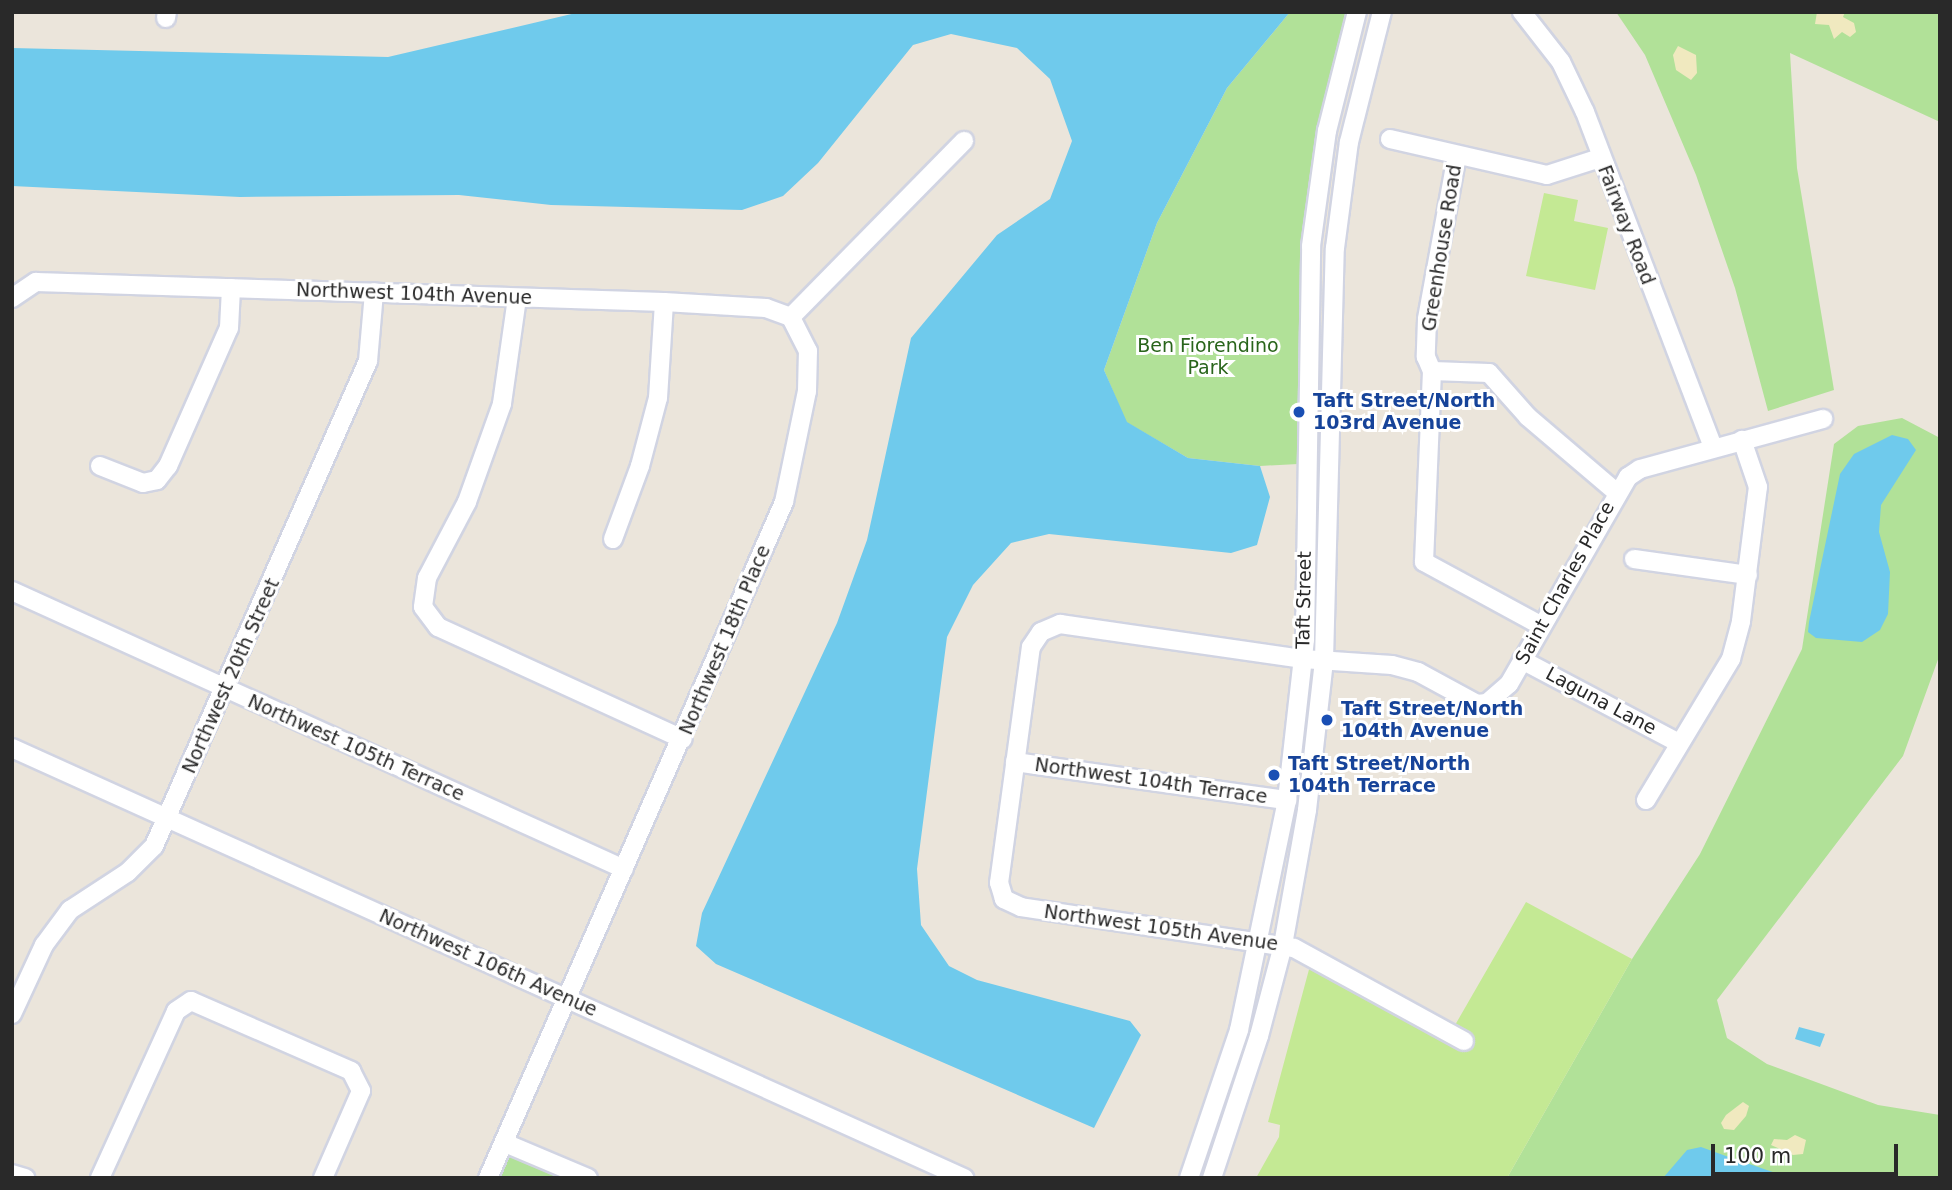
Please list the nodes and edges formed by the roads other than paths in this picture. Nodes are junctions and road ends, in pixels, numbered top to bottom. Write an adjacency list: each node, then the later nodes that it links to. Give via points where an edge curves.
1 (1357, 12): 25 (street, Taft Street, via 1327,131 1311,246)
2 (1382, 12): 25 (street, Taft Street, via 1349,142 1335,248)
3 (1522, 12): 7 (street, Fairway Road, via 1562,62)
4 (1390, 139): 6 (street)
5 (964, 141): 13 (street)
6 (1457, 155): 7 (street, via 1547,175); 14 (street, Greenhouse Road, via 1427,319 1426,357)
7 (1600, 158): 17 (street, Fairway Road)
8 (231, 288): 9 (street, Northwest 104th Avenue); 10 (street, Northwest 104th Avenue, via 36,282); 18 (street, via 229,328 158,480 143,483)
9 (373, 292): 11 (street, Northwest 104th Avenue); 27 (street, Northwest 20th Street, via 368,361)
10 (12, 298)
11 (517, 298): 12 (street, Northwest 104th Avenue); 28 (street, via 502,404 467,502 428,578 424,607 438,627)
12 (664, 302): 13 (street, Northwest 104th Avenue, via 766,308); 20 (street, via 658,398 640,466)
13 (791, 317): 28 (street, Northwest 18th Place, via 808,351 807,391 784,502)
14 (1432, 371): 19 (street, via 1489,373 1528,417); 24 (street, Greenhouse Road, via 1424,562)
15 (1823, 419): 16 (street, Saint Charles Place)
16 (1742, 440): 17 (street, Saint Charles Place); 22 (street, via 1758,486)
17 (1713, 447): 19 (street, Saint Charles Place, via 1640,469)
18 (100, 466)
19 (1616, 492): 24 (street, Saint Charles Place)
20 (613, 539)
21 (1634, 559): 22 (street)
22 (1748, 575): 29 (street, via 1731,659)
23 (12, 591): 27 (street, Northwest 105th Terrace)
24 (1542, 626): 26 (street, Saint Charles Place)
25 (1313, 660): 26 (street, Saint Charles Place, via 1407,668 1477,704 1504,691); 31 (street, via 1060,624 1041,632 1031,647); 32 (street, Taft Street); 37 (street, Taft Street, via 1307,810)
26 (1522, 660): 29 (street, Laguna Lane)
27 (225, 689): 34 (street, Northwest 20th Street); 35 (street, Northwest 105th Terrace)
28 (683, 739): 35 (street, Northwest 18th Place)
29 (1679, 743): 33 (street)
30 (12, 748): 34 (street, Northwest 106th Avenue)
31 (1015, 762): 32 (street, Northwest 104th Terrace); 36 (street, Northwest 105th Avenue, via 999,883 1004,899 1021,907)
32 (1287, 800): 36 (street, Taft Street)
33 (1646, 800)
34 (166, 818): 38 (street, Northwest 106th Avenue); 39 (street, Northwest 20th Street, via 154,846 128,872 70,910 44,945)
35 (624, 869): 38 (street, Northwest 18th Place)
36 (1261, 942): 37 (street, Northwest 105th Avenue); 40 (street, Taft Street)
37 (1283, 945): 41 (street, Taft Street); 42 (street, Northwest 105th Avenue, via 1308,954)
38 (569, 999): 43 (street, Northwest 18th Place); 50 (street, Northwest 106th Avenue)
39 (12, 1014)
40 (1239, 1030): 41 (street); 51 (street, Taft Street)
41 (1259, 1036): 52 (street, Taft Street)
42 (1464, 1041)
43 (505, 1143): 48 (street, Northwest 18th Place); 49 (street)
44 (12, 1174): 45 (street)
45 (25, 1178)
46 (100, 1178): 47 (street, via 176,1011 191,1001 351,1071 361,1091)
47 (323, 1178)
48 (488, 1178)
49 (588, 1178)
50 (964, 1178)
51 (1189, 1178)
52 (1212, 1178)

